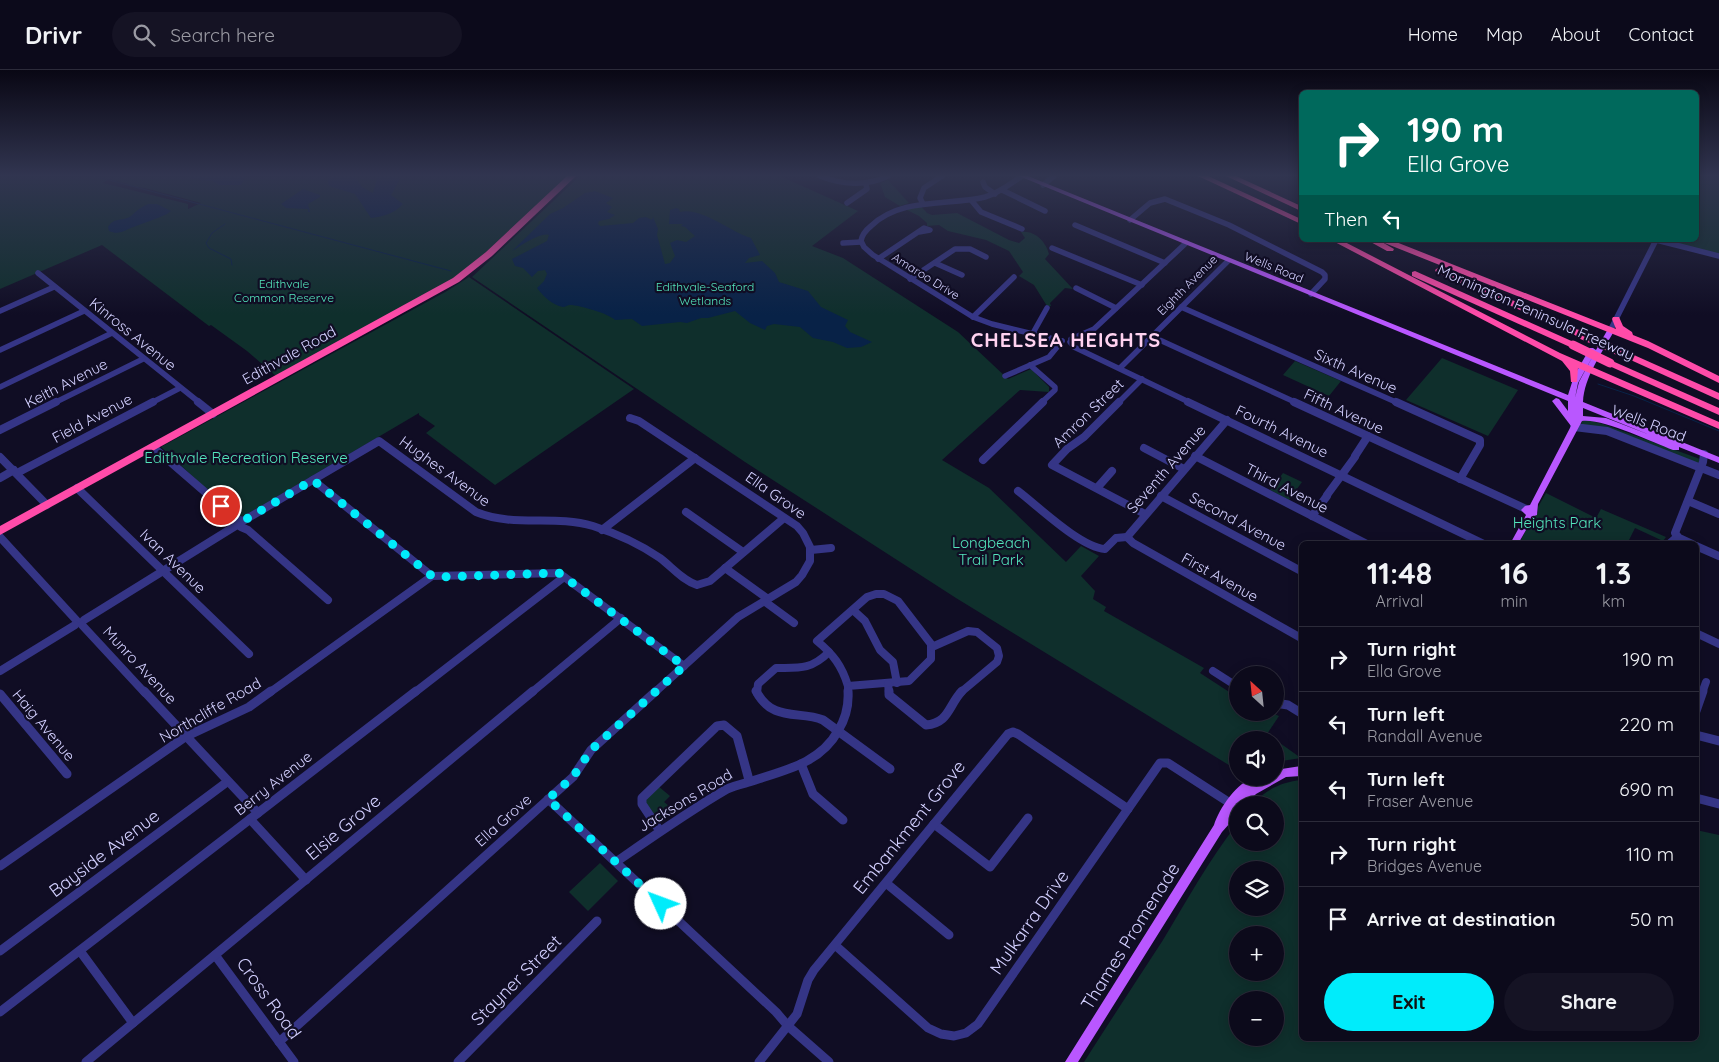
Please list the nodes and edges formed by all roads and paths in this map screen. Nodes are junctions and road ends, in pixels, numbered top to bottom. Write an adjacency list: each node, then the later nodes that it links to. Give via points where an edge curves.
1 (523, 222): 63 (highway, Edithvale Road, via 456,280)
2 (876, 222): 9 (street, via 862,234)
3 (1006, 222): 7 (street)
4 (1136, 222): 17 (main road, Wells Road)
5 (1222, 222): 32 (street, via 1322,272 1325,279)
6 (1075, 225): 24 (street)
7 (1022, 229)
8 (919, 232): 21 (street)
9 (861, 242): 16 (street); 21 (street, Amaroo Drive)
10 (1339, 242): 46 (highway)
11 (1344, 242): 62 (highway, Mornington Peninsula Freeway, bridge)
12 (1375, 242): 60 (highway, Mornington Peninsula Freeway, bridge)
13 (1389, 242): 39 (highway, via 1576,318)
14 (1655, 242): 39 (street)
15 (1664, 242): 20 (street)
16 (843, 243)
17 (1186, 243): 22 (main road, Wells Road); 24 (street)
18 (1052, 248): 29 (street)
19 (986, 256): 23 (street, via 960,248)
20 (1719, 256)
21 (878, 259): 28 (street, Amaroo Drive)
22 (1228, 261): 32 (main road, Wells Road); 33 (street, Eighth Avenue)
23 (935, 263): 26 (street); 28 (street)
24 (1165, 263): 29 (street)
25 (38, 273): 30 (street, Kinross Avenue)
26 (962, 275)
27 (1014, 277): 38 (street)
28 (910, 279): 38 (street, Amaroo Drive)
29 (1142, 285): 35 (street)
30 (54, 287): 36 (street); 37 (street, Kinross Avenue)
31 (1076, 288): 35 (street)
32 (1311, 294): 47 (main road, Wells Road)
33 (1181, 307): 42 (street, Eighth Avenue); 85 (street, Sixth Avenue, via 1478,438 1480,445)
34 (1047, 308): 41 (street)
35 (1116, 308): 43 (street, via 1094,329)
36 (0, 311)
37 (84, 312): 40 (street, Kinross Avenue); 45 (street)
38 (973, 317): 41 (street, Amaroo Drive)
39 (1610, 326): 44 (highway); 44 (highway, via 1618,325); 51 (main road)
40 (112, 333): 48 (street, Kinross Avenue); 56 (street)
41 (1032, 333): 43 (street, Amaroo Drive)
42 (1151, 336): 50 (street, Eighth Avenue); 69 (street, Fifth Avenue)
43 (1063, 341): 49 (street, via 1049,356); 50 (street, Fourth Avenue)
44 (1651, 346): 55 (highway)
45 (0, 350)
46 (1557, 355): 51 (highway); 54 (highway, via 1573,366 1576,372)
47 (1462, 357): 58 (main road, Wells Road); 61 (main road, Wells Road)
48 (143, 359): 57 (street, Kinross Avenue); 68 (street, Keith Avenue)
49 (1030, 365): 52 (street); 76 (street, via 1056,387 1055,390)
50 (1120, 368): 53 (street, Fourth Avenue)
51 (1586, 371): 54 (main road); 64 (main road); 67 (highway)
52 (1005, 376)
53 (1142, 378): 66 (street, Fourth Avenue); 88 (street, Amron Street, via 1052,465)
54 (1574, 380): 59 (main road)
55 (1719, 380)
56 (0, 387)
57 (180, 388): 63 (street, Kinross Avenue); 81 (street, Field Avenue)
58 (1542, 389): 59 (main road, via 1562,393); 64 (main road, Wells Road)
59 (1571, 391): 64 (main road)
60 (1719, 397)
61 (1556, 401): 64 (main road); 64 (main road, Wells Road)
62 (1719, 412)
63 (213, 414): 70 (highway, Edithvale Road)
64 (1575, 414): 72 (main road, Wells Road); 72 (main road, Wells Road); 78 (street, Wells Road, via 1607,431); 93 (main road, via 1571,436)
65 (630, 418): 75 (street, Ella Grove)
66 (1227, 420): 73 (street, Seventh Avenue); 82 (street, Fourth Avenue)
67 (1719, 426)
68 (0, 430)
69 (1368, 436): 82 (street); 85 (street, Fifth Avenue)
70 (153, 447): 87 (highway, Edithvale Road); 99 (street)
71 (1144, 448): 79 (street)
72 (1704, 455): 77 (main road, Wells Road); 78 (street)
73 (1195, 456): 79 (street, Seventh Avenue); 97 (street, Third Avenue)
74 (0, 457): 81 (street)
75 (695, 458): 98 (street, Ella Grove); 100 (street)
76 (983, 460)
77 (1719, 461)
78 (1700, 468): 83 (street, Wells Road); 91 (street)
79 (1184, 469): 90 (street, Seventh Avenue)
80 (1112, 471): 88 (street)
81 (15, 472): 84 (street, Field Avenue); 92 (street)
82 (1342, 475): 97 (street); 106 (street, Fourth Avenue)
83 (1719, 475)
84 (0, 478)
85 (1460, 479): 93 (street, Fifth Avenue)
86 (313, 480): 99 (street); 100 (street, Hughes Avenue, via 379,441 486,518 502,521 567,520); 118 (street)
87 (78, 488): 92 (highway, Edithvale Road); 117 (street, Ivan Avenue)
88 (1097, 488): 95 (street)
89 (1018, 491): 104 (street, via 1097,550 1105,549 1116,538)
90 (1161, 496): 95 (street, Seventh Avenue); 116 (street, Second Avenue)
91 (1688, 501): 96 (street); 103 (street, via 1675,530)
92 (47, 505): 101 (highway, Edithvale Road)
93 (1530, 509): 107 (main road)
94 (686, 512): 113 (street)
95 (1145, 514): 104 (street, Seventh Avenue)
96 (1719, 514)
97 (1312, 516): 105 (street, Third Avenue)
98 (784, 518): 112 (street, Ella Grove, via 806,535); 113 (street, Hughes Avenue)
99 (241, 524): 117 (street); 120 (street)
100 (602, 530): 115 (street, Hughes Avenue, via 658,557 693,584 705,584)
101 (0, 531)
102 (0, 537): 124 (street, Munro Avenue)
103 (1677, 537): 108 (street); 109 (street)
104 (1127, 538): 127 (street, First Avenue)
105 (1361, 541)
106 (1478, 541)
107 (1515, 541)
108 (1672, 541)
109 (1686, 541)
110 (1699, 547): 114 (street)
111 (831, 548): 112 (street)
112 (811, 550): 121 (street, Ella Grove, via 804,575)
113 (743, 552): 115 (street, Hughes Avenue)
114 (1719, 556)
115 (725, 568): 121 (street)
116 (1299, 570)
117 (164, 572): 124 (street); 131 (street, Ivan Avenue)
118 (432, 576): 119 (street, via 555,572); 145 (street, Northcliffe Road, via 249,706)
119 (564, 577): 123 (street); 163 (street, Berry Avenue)
120 (328, 600)
121 (766, 600): 125 (street); 132 (street, Ella Grove, via 738,616)
122 (853, 610): 129 (street, via 873,595 882,593 890,596 899,602); 130 (street, Jacksons Road, via 817,641); 137 (street, via 868,623 876,644 892,660 897,670)
123 (621, 618): 132 (street); 170 (street, Elsie Grove)
124 (80, 623): 133 (street); 145 (street, Munro Avenue)
125 (794, 623)
126 (1699, 634): 128 (street)
127 (1299, 637)
128 (1719, 644)
129 (932, 647): 137 (street, via 931,659 909,681); 138 (street, via 968,631 977,632 997,648 999,656 997,662 960,693 944,719 936,724 926,724 889,695)
130 (829, 652): 139 (street, Jacksons Road, via 843,670); 144 (street, via 805,668 776,668 758,684 756,690 758,696 782,713 817,717)
131 (249, 654)
132 (684, 666): 157 (street, Ella Grove, via 591,750 573,777)
133 (0, 671)
134 (1213, 672): 135 (street)
135 (1229, 682)
136 (1706, 682): 141 (street)
137 (897, 683): 138 (street)
138 (888, 684): 139 (street)
139 (848, 686): 144 (street, Jacksons Road, via 849,705)
140 (0, 694): 152 (street, Haig Avenue)
141 (1699, 702)
142 (1284, 705): 143 (street)
143 (1299, 712)
144 (839, 730): 148 (street, Jacksons Road, via 832,742); 149 (street)
145 (185, 737): 154 (street, Munro Avenue); 169 (street, Northcliffe Road)
146 (1699, 737): 147 (street)
147 (1719, 741)
148 (801, 764): 153 (street, Jacksons Road); 165 (street, via 813,794)
149 (890, 769)
150 (1299, 771): 151 (main road, Thames Promenade)
151 (1284, 773)
152 (66, 774)
153 (750, 780): 167 (street, Jacksons Road, via 729,788); 167 (street, via 737,736 724,725 716,726 642,798 642,804)
154 (227, 782): 163 (street, Munro Avenue); 175 (street, Bayside Avenue)
155 (1260, 786): 156 (main road, Thames Promenade)
156 (1246, 796)
157 (548, 799): 168 (street); 181 (street, Ella Grove)
158 (1699, 799): 160 (street)
159 (1229, 801): 161 (street, Mulkarra Drive, via 1164,762)
160 (1719, 804)
161 (1128, 809): 166 (street, Embankment Grove, via 1012,729); 174 (street, Mulkarra Drive, via 978,1024 963,1036 940,1035 928,1028)
162 (1229, 813): 187 (main road, Thames Promenade)
163 (254, 816): 170 (street, Munro Avenue); 176 (street, Berry Avenue)
164 (1028, 818): 166 (street, via 990,867)
165 (843, 820)
166 (934, 824): 171 (street, Embankment Grove)
167 (660, 831): 168 (street, Jacksons Road)
168 (618, 864): 180 (street)
169 (0, 866)
170 (306, 880): 177 (street, Elsie Grove)
171 (886, 882): 173 (street); 174 (street, Embankment Grove)
172 (597, 921): 184 (street, Stayner Street)
173 (949, 935)
174 (834, 945): 180 (street, Embankment Grove, via 808,980 797,1014)
175 (0, 951)
176 (80, 951): 178 (street, Berry Avenue); 179 (street)
177 (215, 955): 179 (street, Elsie Grove); 181 (street, Cross Road)
178 (0, 1012)
179 (133, 1023): 182 (street, Elsie Grove)
180 (789, 1024): 185 (street, Embankment Grove); 186 (street)
181 (280, 1042): 183 (street, Cross Road)
182 (86, 1062)
183 (294, 1062)
184 (458, 1062)
185 (759, 1062)
186 (829, 1062)
187 (1071, 1062)

